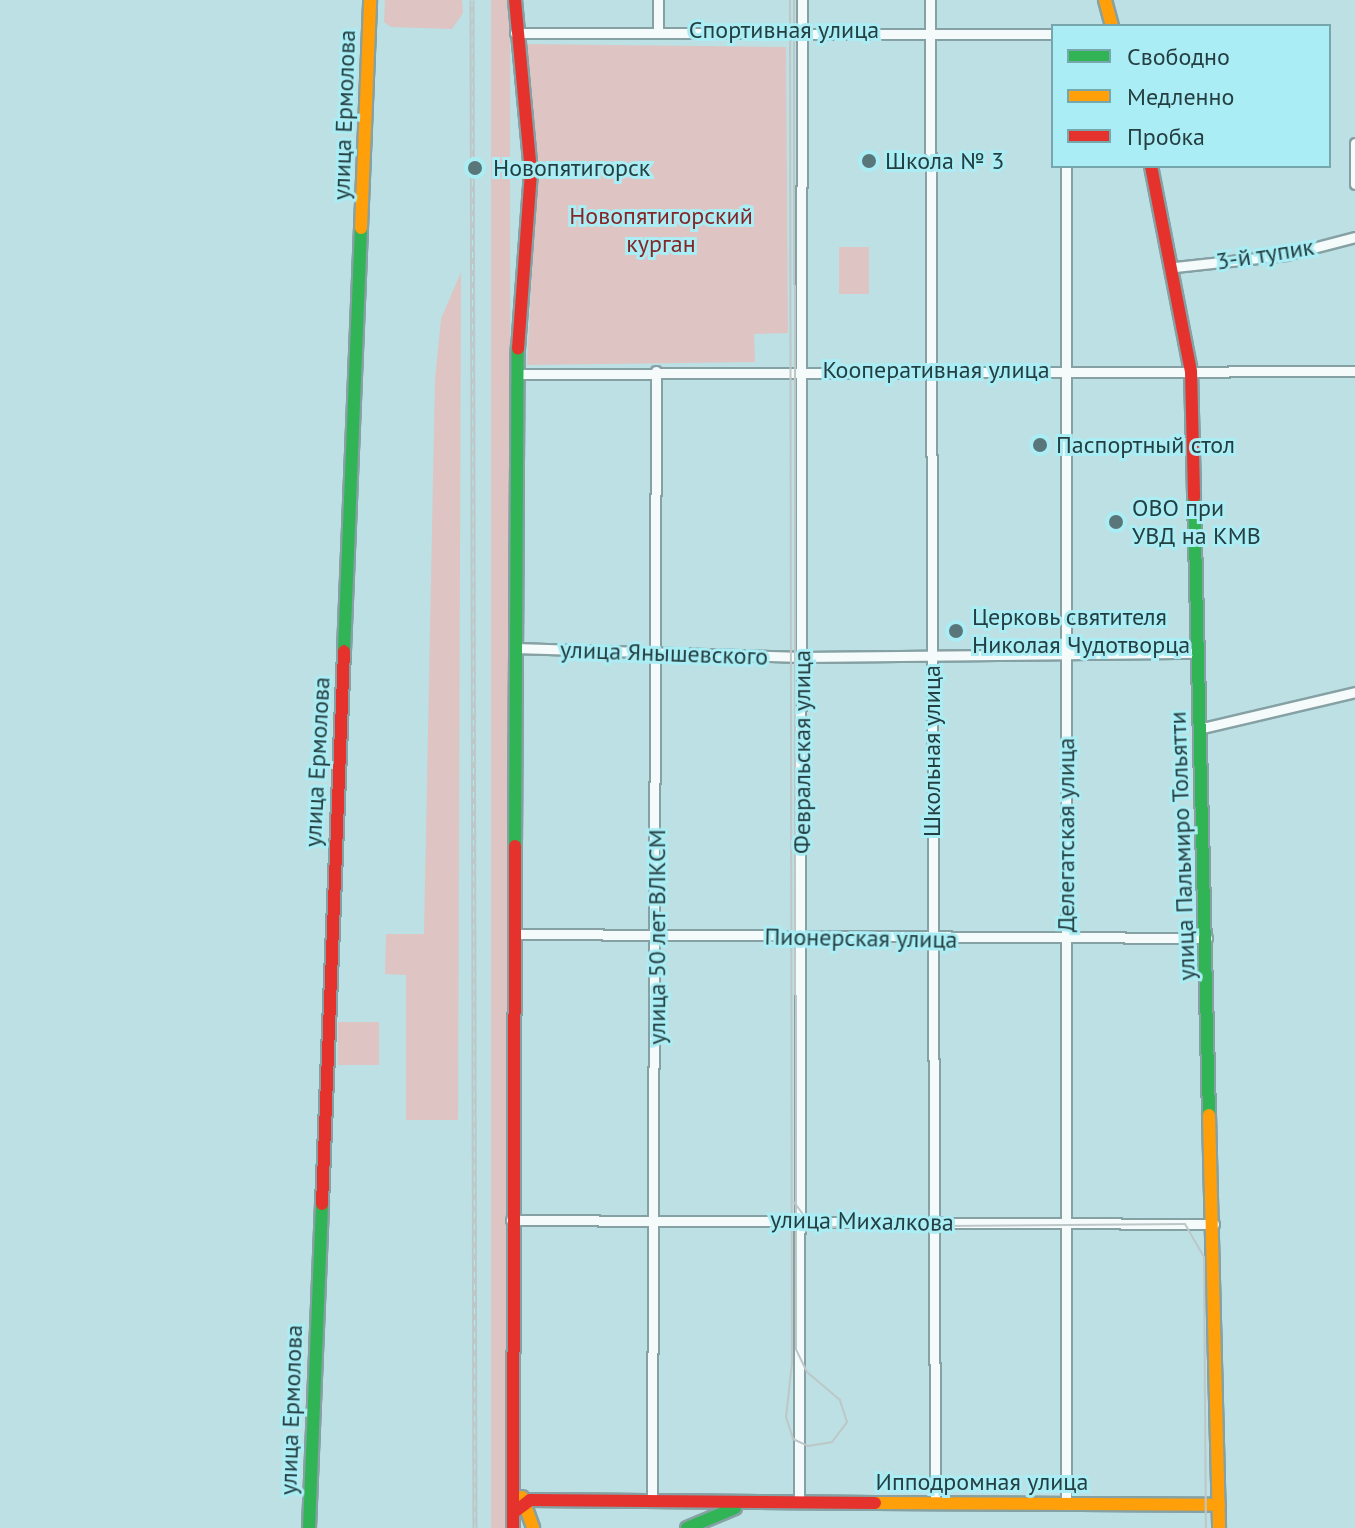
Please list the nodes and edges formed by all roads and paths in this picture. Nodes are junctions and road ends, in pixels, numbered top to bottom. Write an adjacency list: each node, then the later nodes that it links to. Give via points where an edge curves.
1 (370, 0): 55 (street, улица Ермолова)
2 (515, 0): 11 (street)
3 (658, 0): 9 (street)
4 (802, 0): 8 (street, Февральская улица)
5 (930, 0): 10 (street, Школьная улица)
6 (1105, 0): 7 (street)
7 (1111, 24)
8 (802, 29): 9 (street, Спортивная улица); 10 (street, Спортивная улица); 19 (street, Февральская улица)
9 (658, 30): 11 (street, Спортивная улица)
10 (929, 31): 12 (street, Спортивная улица); 20 (street, Школьная улица)
11 (515, 33): 25 (street, via 531,172)
12 (1051, 34)
13 (1355, 143): 16 (street)
14 (1066, 168): 22 (street, Делегатская улица)
15 (1151, 168): 18 (street, улица Пальмиро Тольятти)
16 (1355, 184)
17 (1355, 237): 18 (street, 3-й тупик, via 1286,255)
18 (1175, 267): 23 (street, улица Пальмиро Тольятти)
19 (801, 369): 20 (street, Кооперативная улица); 21 (street, Кооперативная улица); 31 (street, Февральская улица)
20 (932, 370): 22 (street, Кооперативная улица); 30 (street, Школьная улица)
21 (656, 371): 25 (street, Кооперативная улица); 29 (street, улица 50 лет ВЛКСМ)
22 (1067, 371): 23 (street, Кооперативная улица); 28 (street, Делегатская улица)
23 (1191, 371): 24 (street, Кооперативная улица); 27 (street, улица Пальмиро Тольятти)
24 (1355, 371)
25 (516, 374): 26 (street)
26 (515, 648): 29 (street, улица Янышевского); 34 (street)
27 (1198, 653): 28 (street, улица Янышевского); 33 (street, улица Пальмиро Тольятти)
28 (1067, 654): 30 (street, улица Янышевского); 39 (street, Делегатская улица)
29 (659, 655): 31 (street, улица Янышевского); 35 (street, улица 50 лет ВЛКСМ)
30 (932, 655): 31 (street, улица Янышевского); 37 (street, Школьная улица)
31 (802, 657): 36 (street, Февральская улица)
32 (1355, 692): 33 (street)
33 (1202, 728): 38 (street, улица Пальмиро Тольятти)
34 (515, 934): 35 (street, Пионерская улица); 41 (street)
35 (656, 935): 36 (street, Пионерская улица); 40 (street, улица 50 лет ВЛКСМ)
36 (802, 937): 37 (street, Пионерская улица); 42 (street, Февральская улица)
37 (933, 938): 39 (street, Пионерская улица); 44 (street, Школьная улица)
38 (1207, 938): 39 (street, Пионерская улица); 45 (street, улица Пальмиро Тольятти)
39 (1065, 941): 43 (street, Делегатская улица)
40 (657, 1218): 41 (street, улица Михалкова); 42 (street, улица Михалкова); 48 (street, улица 50 лет ВЛКСМ)
41 (511, 1220): 46 (street)
42 (801, 1221): 44 (street, улица Михалкова); 49 (street, Февральская улица)
43 (1063, 1221): 44 (street, улица Михалкова); 45 (street, улица Михалкова); 52 (street, Делегатская улица)
44 (932, 1222): 50 (street, Школьная улица)
45 (1214, 1224): 53 (street, улица Пальмиро Тольятти)
46 (513, 1449): 47 (street); 54 (street)
47 (523, 1501): 48 (street, Ипподромная улица); 54 (street); 57 (street)
48 (652, 1502): 51 (street, Ипподромная улица)
49 (799, 1503): 50 (street, Ипподромная улица); 51 (street, Ипподромная улица)
50 (935, 1503): 52 (street, Ипподромная улица)
51 (745, 1505): 58 (street, Ипподромная улица)
52 (1066, 1505): 53 (street, Ипподромная улица)
53 (1219, 1505): 59 (street, улица Пальмиро Тольятти)
54 (513, 1513): 56 (street)
55 (308, 1527)
56 (513, 1528)
57 (533, 1528)
58 (687, 1528)
59 (1219, 1528)

